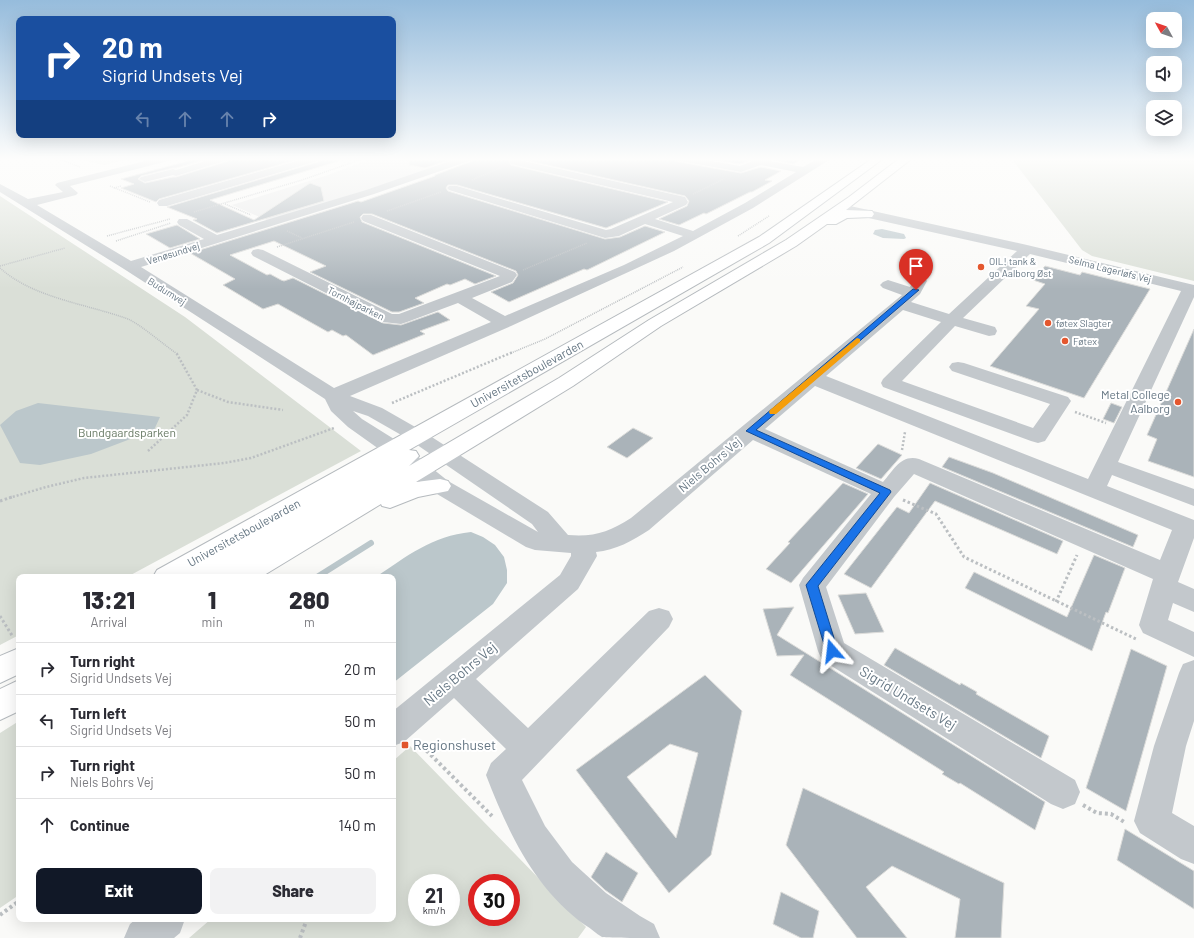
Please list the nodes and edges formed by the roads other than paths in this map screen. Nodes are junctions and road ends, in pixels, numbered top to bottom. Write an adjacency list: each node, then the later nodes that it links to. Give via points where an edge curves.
1 (24, 202): 11 (street, Budumvej)
2 (37, 202): 11 (street)
3 (168, 202): 12 (street)
4 (333, 202): 19 (street, Venøsundvej)
5 (499, 202): 17 (street, via 605,234 614,233)
6 (682, 202): 17 (street)
7 (752, 202): 18 (street)
8 (838, 202): 13 (main road, Universitetsboulevarden)
9 (839, 202): 13 (main road, Universitetsboulevarden)
10 (839, 202): 13 (main road)
11 (28, 204): 22 (street, Budumvej, via 102,242)
12 (160, 204)
13 (836, 204): 14 (street, Selma Lagerløfs Vej); 20 (street, Selma Lagerløfs Vej, via 949,226); 29 (main road, Universitetsboulevarden, via 791,242); 35 (main road, Universitetsboulevarden, via 764,240)
14 (868, 214): 20 (street, Selma Lagerløfs Vej); 29 (main road, via 840,216 803,242 695,308)
15 (367, 218): 26 (street, Tornhøjparken, via 510,275 507,279)
16 (180, 219): 19 (street, Venøsundvej)
17 (644, 220): 18 (street)
18 (694, 235): 28 (street)
19 (217, 240): 22 (street, Venøsundvej)
20 (1027, 249): 24 (street, Selma Lagerløfs Vej); 27 (street)
21 (258, 253): 26 (street, Tornhøjparken, via 389,319 401,319)
22 (129, 266): 33 (street, Budumvej)
23 (888, 286): 25 (street)
24 (1192, 290): 37 (street)
25 (911, 293): 27 (street); 32 (street, Niels Bohrs Vej)
26 (459, 297): 28 (street)
27 (952, 320): 30 (street); 31 (street, via 890,383 1038,437 1061,401)
28 (505, 323): 33 (street)
29 (655, 323): 35 (main road, Universitetsboulevarden, via 566,382)
30 (989, 331)
31 (958, 367)
32 (813, 378): 34 (street, Niels Bohrs Vej); 39 (street)
33 (333, 396): 35 (street, Budumvej, via 375,412); 36 (street, Budumvej, via 338,407 355,423)
34 (751, 431): 40 (street); 43 (street, Niels Bohrs Vej, via 626,534 606,542)
35 (430, 444): 36 (main road, via 417,444); 43 (street, via 540,518)
36 (406, 459): 38 (street, Niels Bohrs Vej); 44 (main road, Universitetsboulevarden); 45 (main road); 46 (main road)
37 (1106, 466): 39 (street); 41 (street)
38 (440, 486): 43 (street, Niels Bohrs Vej, via 535,540); 47 (main road, via 413,490 396,496)
39 (1094, 490): 42 (street)
40 (886, 492): 48 (street, Sigrid Undsets Vej, via 910,464 1084,540); 62 (street, Sigrid Undsets Vej, via 812,585 832,651)
41 (1194, 498)
42 (1190, 528): 48 (street)
43 (572, 544): 55 (street, Niels Bohrs Vej, via 584,556 569,582)
44 (172, 574)
45 (208, 574)
46 (244, 574)
47 (270, 574)
48 (1165, 580): 49 (street); 51 (street, via 1153,625)
49 (1194, 601)
50 (659, 619): 61 (street)
51 (1194, 645)
52 (16, 649): 53 (main road)
53 (0, 670)
54 (1194, 673): 63 (street, via 1170,746 1152,821)
55 (455, 679): 60 (street, Niels Bohrs Vej); 61 (street)
56 (16, 696): 57 (main road)
57 (0, 706)
58 (16, 708): 59 (main road)
59 (0, 717)
60 (397, 728)
61 (528, 750): 66 (street, via 503,775 525,825 549,864 572,889 597,911)
62 (1062, 792)
63 (1194, 846)
64 (163, 922): 65 (street)
65 (144, 938)
66 (640, 938)

